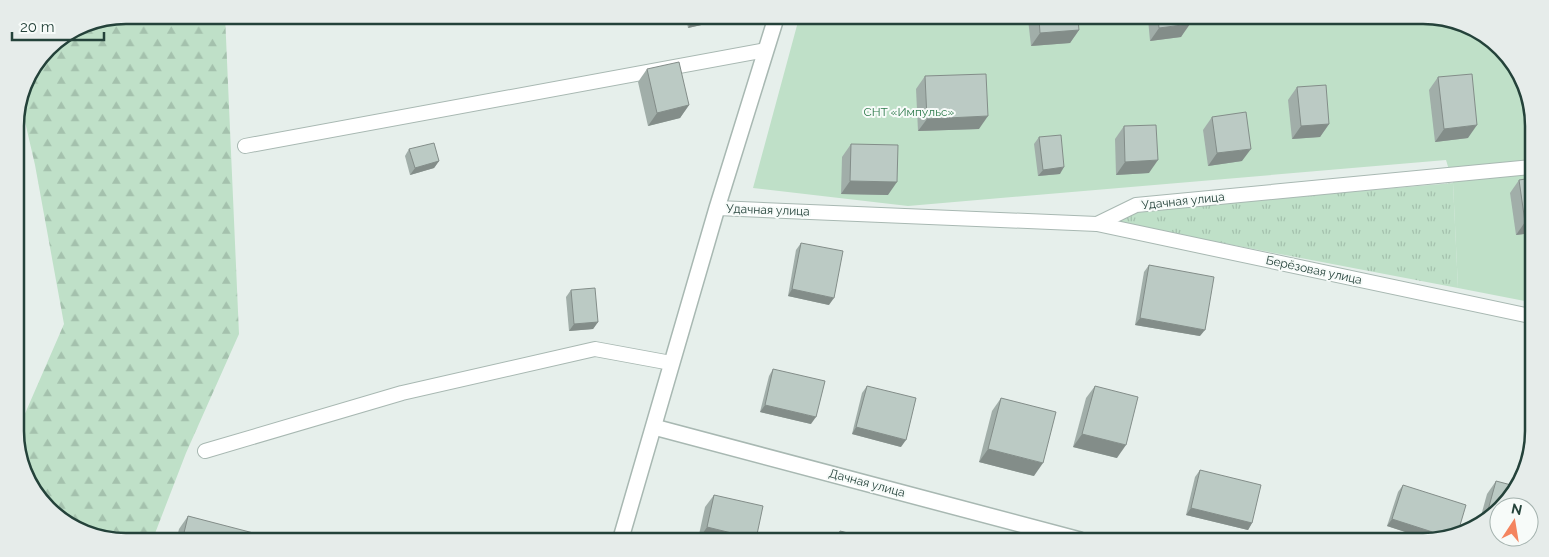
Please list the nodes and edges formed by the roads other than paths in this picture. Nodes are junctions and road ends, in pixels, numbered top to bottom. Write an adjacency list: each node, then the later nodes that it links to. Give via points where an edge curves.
1 (774, 24): 2 (street)
2 (766, 50): 3 (lane); 5 (street)
3 (246, 146)
4 (1525, 168): 6 (lane, Удачная улица, via 1136,205)
5 (717, 208): 6 (lane, Удачная улица); 8 (street)
6 (1098, 224): 7 (lane, Берёзовая улица)
7 (1525, 315)
8 (671, 362): 9 (street); 10 (lane, via 595,349 402,393)
9 (654, 428): 11 (street); 12 (street, Дачная улица)
10 (205, 451)
11 (622, 533)
12 (1053, 533)

